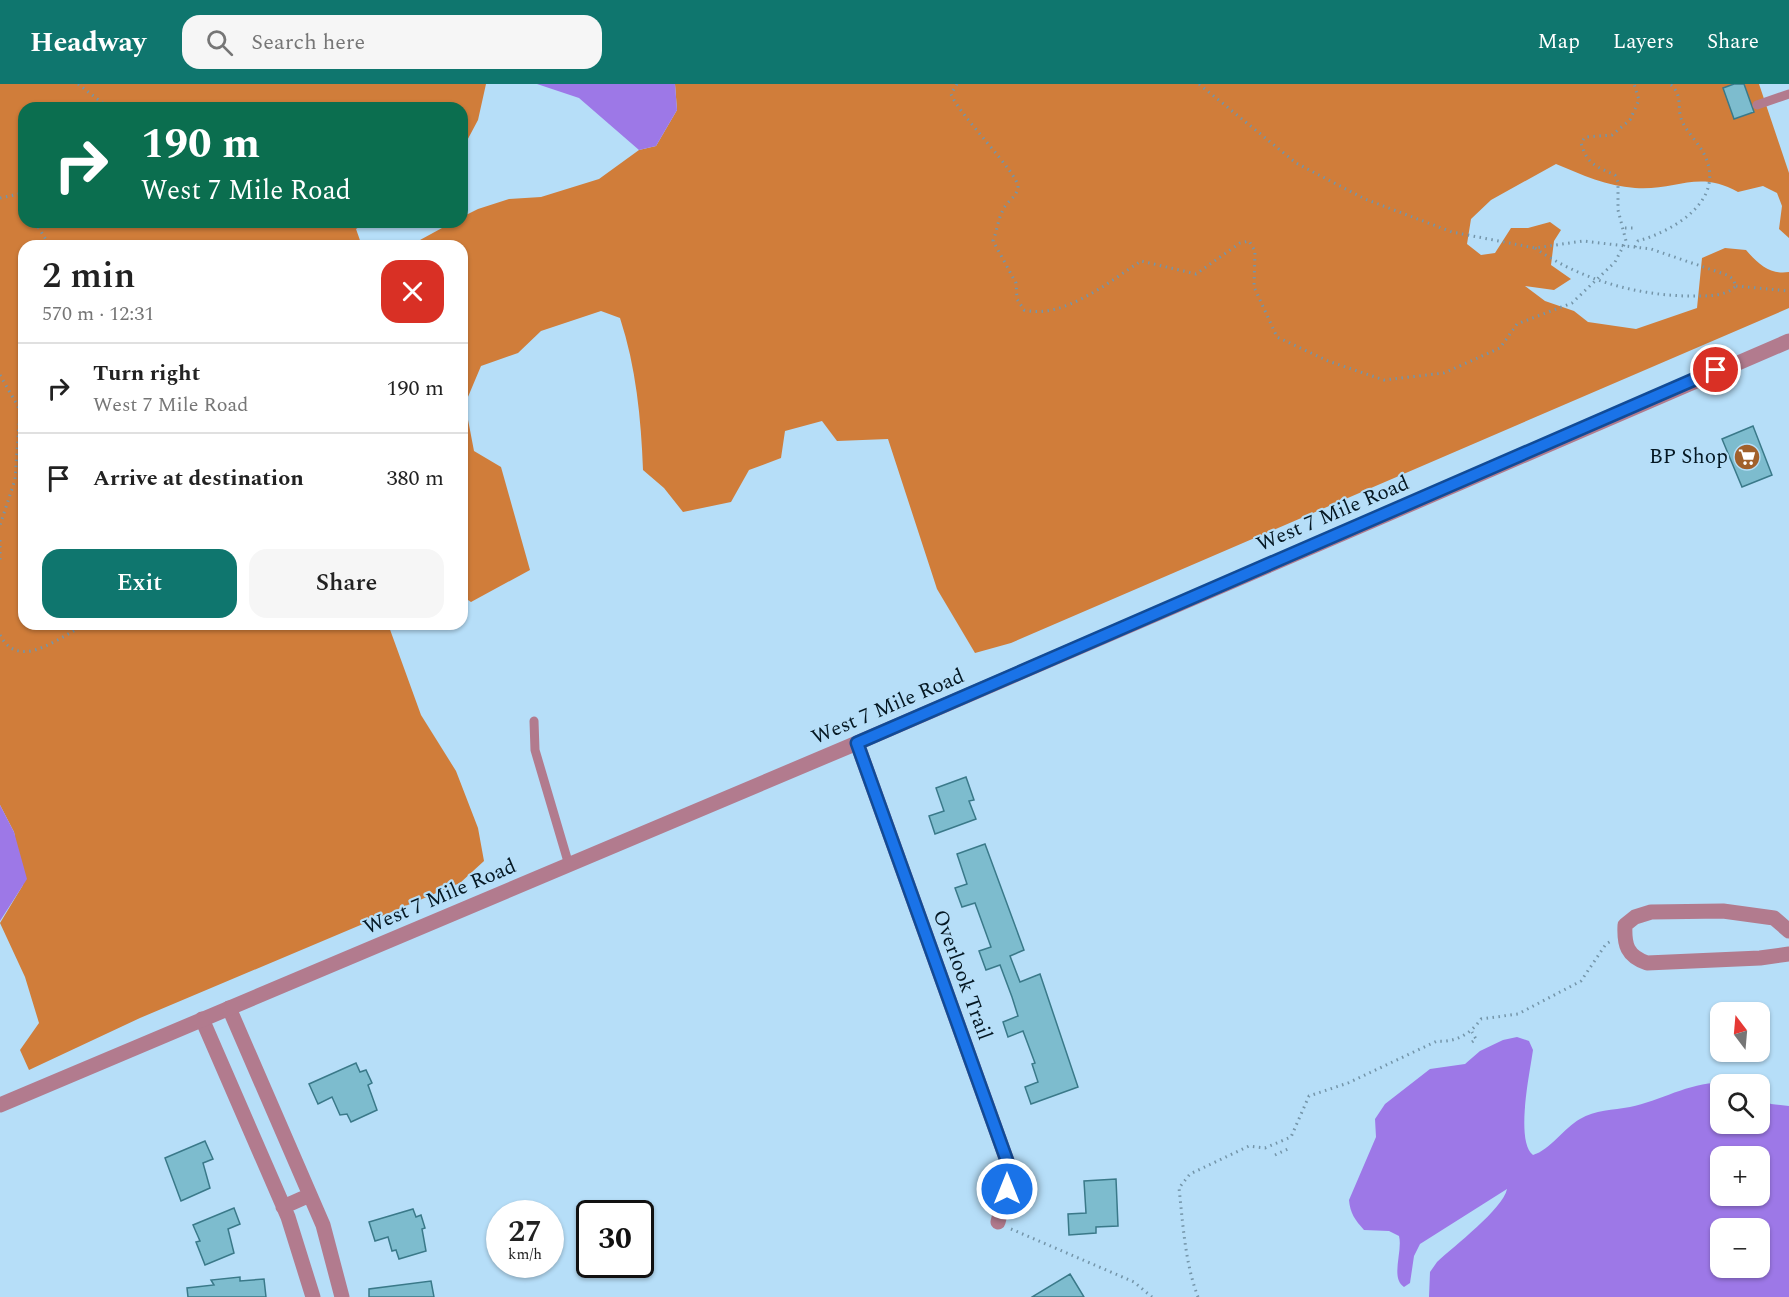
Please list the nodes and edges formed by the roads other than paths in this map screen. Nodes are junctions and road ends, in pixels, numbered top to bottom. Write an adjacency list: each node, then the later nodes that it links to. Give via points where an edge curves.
1 (1789, 94): 2 (lane)
2 (1757, 105)
3 (1789, 340): 5 (street, West 7 Mile Road)
4 (534, 722): 6 (lane, via 535,750)
5 (857, 743): 6 (street, West 7 Mile Road); 14 (street, Overlook Trail, via 1011,1172)
6 (569, 865): 9 (street, West 7 Mile Road)
7 (1789, 931): 8 (street, via 1773,918 1723,911 1651,912 1625,925 1628,951 1635,959 1647,963)
8 (1789, 954)
9 (229, 1008): 10 (street, West 7 Mile Road); 12 (street)
10 (202, 1019): 11 (street, West 7 Mile Road); 13 (street)
11 (0, 1106)
12 (310, 1195): 13 (street); 16 (street, via 330,1247)
13 (283, 1207): 15 (street)
14 (998, 1222)
15 (313, 1297)
16 (342, 1297)

